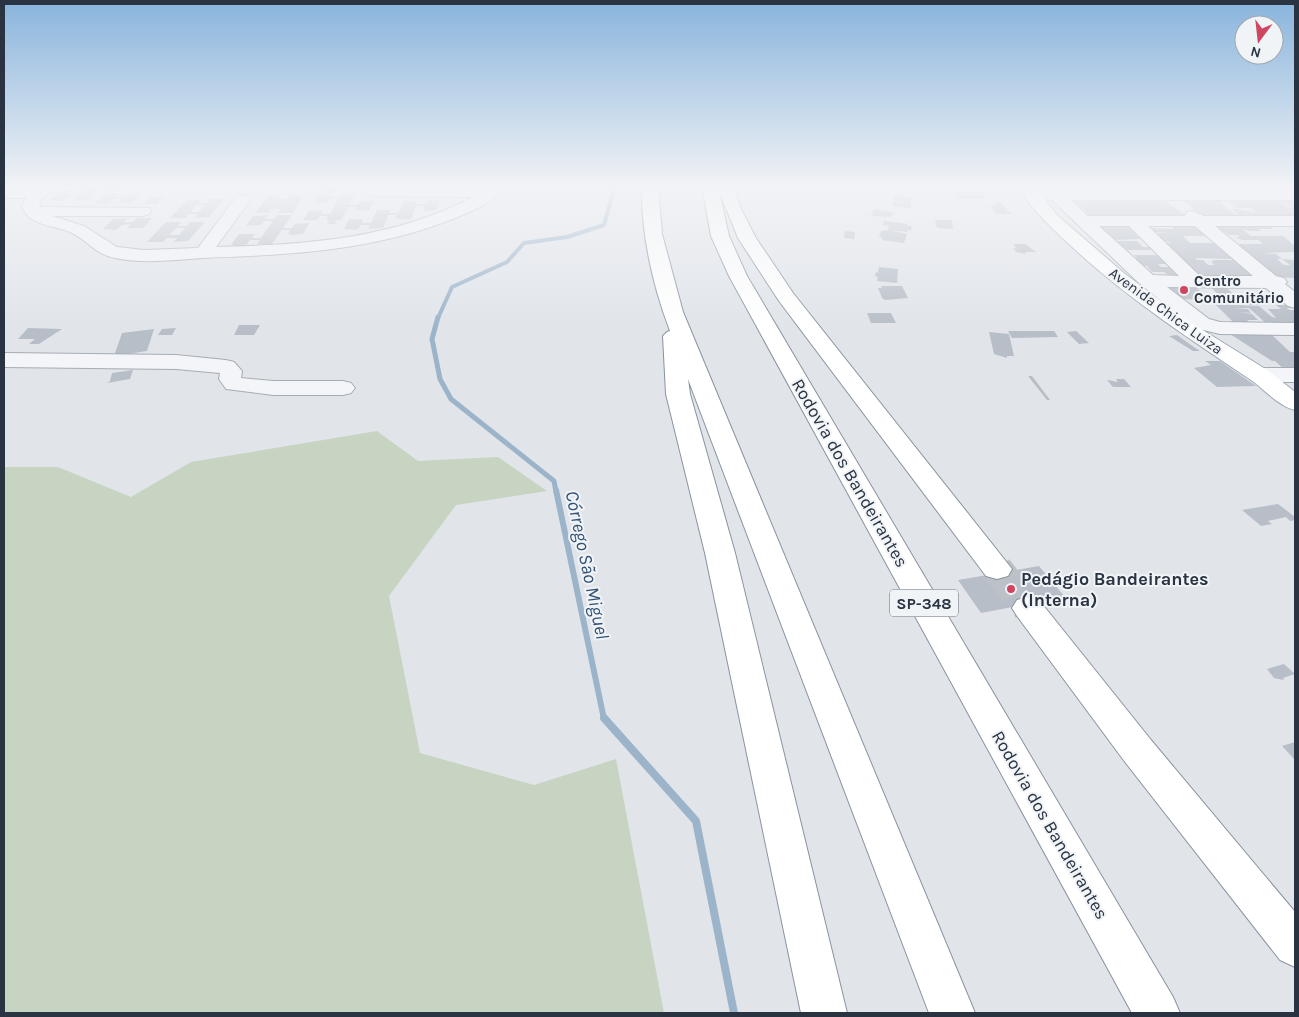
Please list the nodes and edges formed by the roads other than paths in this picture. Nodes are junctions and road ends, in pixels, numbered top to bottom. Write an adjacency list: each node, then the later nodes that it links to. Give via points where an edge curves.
1 (84, 233): 11 (street, via 108,251 142,256)
2 (217, 233): 11 (street)
3 (387, 233): 11 (street, via 363,240 280,250)
4 (654, 233): 17 (main road)
5 (719, 233): 29 (main road, Rodovia dos Bandeirantes / SP-348, via 738,276)
6 (745, 233): 24 (main road, via 786,297)
7 (1067, 233): 20 (main road, Avenida Chica Luiza, via 1118,278 1194,334)
8 (1097, 233): 13 (street)
9 (1146, 233): 12 (street)
10 (1213, 233): 15 (street)
11 (203, 253)
12 (1194, 280): 13 (street); 15 (street)
13 (1149, 281): 18 (street, via 1202,324 1235,329)
14 (1295, 281): 15 (street)
15 (1270, 282): 16 (street)
16 (1295, 302)
17 (673, 312): 27 (main road); 28 (main road, via 678,394 720,553)
18 (1295, 329)
19 (4, 360): 22 (street, via 214,364 231,371 230,379 234,384 273,388)
20 (1259, 375): 21 (street); 23 (main road, Avenida Chica Luiza)
21 (1295, 375)
22 (343, 388)
23 (1295, 403)
24 (997, 569)
25 (1028, 608): 26 (main road, via 1138,751)
26 (1295, 945)
27 (948, 1004)
28 (824, 1013)
29 (1157, 1013)

